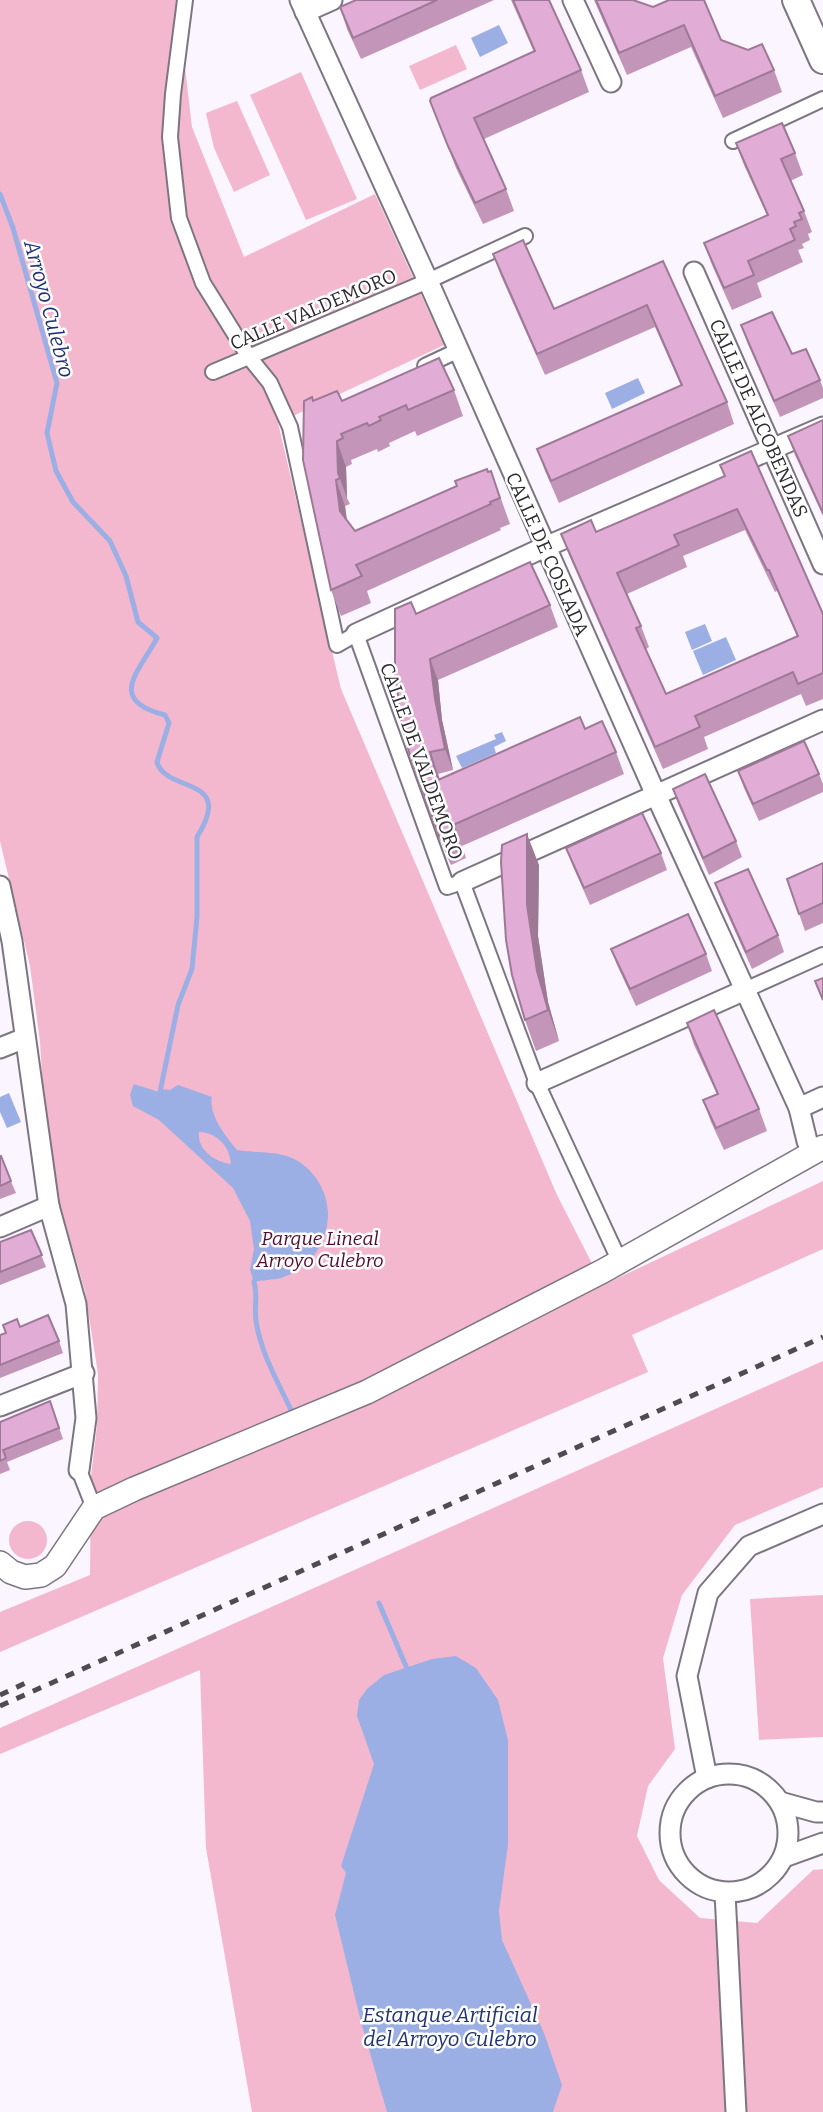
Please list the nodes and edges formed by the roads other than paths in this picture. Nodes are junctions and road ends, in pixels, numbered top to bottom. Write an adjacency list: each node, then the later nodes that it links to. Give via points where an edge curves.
1 (185, 0): 14 (street, via 170,136 179,218 203,283)
2 (332, 0): 5 (street)
3 (573, 0): 7 (street)
4 (796, 0): 6 (main road)
5 (303, 6): 12 (street, CALLE DE COSLADA)
6 (823, 60)
7 (611, 82)
8 (823, 99): 9 (street)
9 (733, 141)
10 (525, 236): 12 (street, CALLE VALDEMORO)
11 (694, 272): 18 (street, CALLE DE ALCOBENDAS)
12 (428, 281): 13 (street, CALLE DE COSLADA); 14 (street, CALLE VALDEMORO)
13 (458, 351): 16 (street); 19 (street, CALLE DE COSLADA)
14 (249, 357): 15 (street, CALLE VALDEMORO); 21 (street, via 296,424 337,645)
15 (213, 372)
16 (410, 372)
17 (823, 427): 18 (street)
18 (772, 450): 19 (street); 20 (street, CALLE DE ALCOBENDAS)
19 (545, 547): 21 (street); 23 (street, CALLE DE COSLADA)
20 (823, 564)
21 (356, 634): 24 (street, CALLE DE VALDEMORO, via 447,887)
22 (823, 720): 23 (street)
23 (656, 795): 24 (street); 28 (street, CALLE DE COSLADA)
24 (462, 882): 31 (street, CALLE DE VALDEMORO)
25 (0, 886): 26 (street)
26 (6, 943): 29 (street)
27 (823, 955): 28 (street)
28 (745, 990): 31 (street); 33 (street, CALLE DE COSLADA)
29 (25, 1038): 30 (street); 35 (street)
30 (0, 1048)
31 (537, 1083): 37 (street, CALLE DE VALDEMORO)
32 (823, 1097): 33 (street)
33 (799, 1108): 34 (street, CALLE DE COSLADA, via 807,1141)
34 (818, 1149): 37 (street)
35 (49, 1206): 36 (street); 38 (street, via 76,1304)
36 (0, 1227)
37 (620, 1262): 41 (street, via 367,1392)
38 (84, 1373): 39 (street); 40 (street, via 86,1418)
39 (0, 1406)
40 (79, 1470): 41 (street)
41 (94, 1508): 43 (street, via 55,1566 41,1575 25,1577)
42 (823, 1514): 44 (street, via 749,1546 708,1594 687,1676)
43 (0, 1563)
44 (707, 1778): 45 (street, via 727,1774 748,1777); 49 (street, via 677,1803 670,1842 689,1877 706,1888)
45 (780, 1802): 46 (street); 48 (street, via 789,1838)
46 (823, 1812)
47 (823, 1843): 48 (street)
48 (784, 1857): 49 (street, via 760,1884)
49 (725, 1892): 50 (street)
50 (736, 2112)

